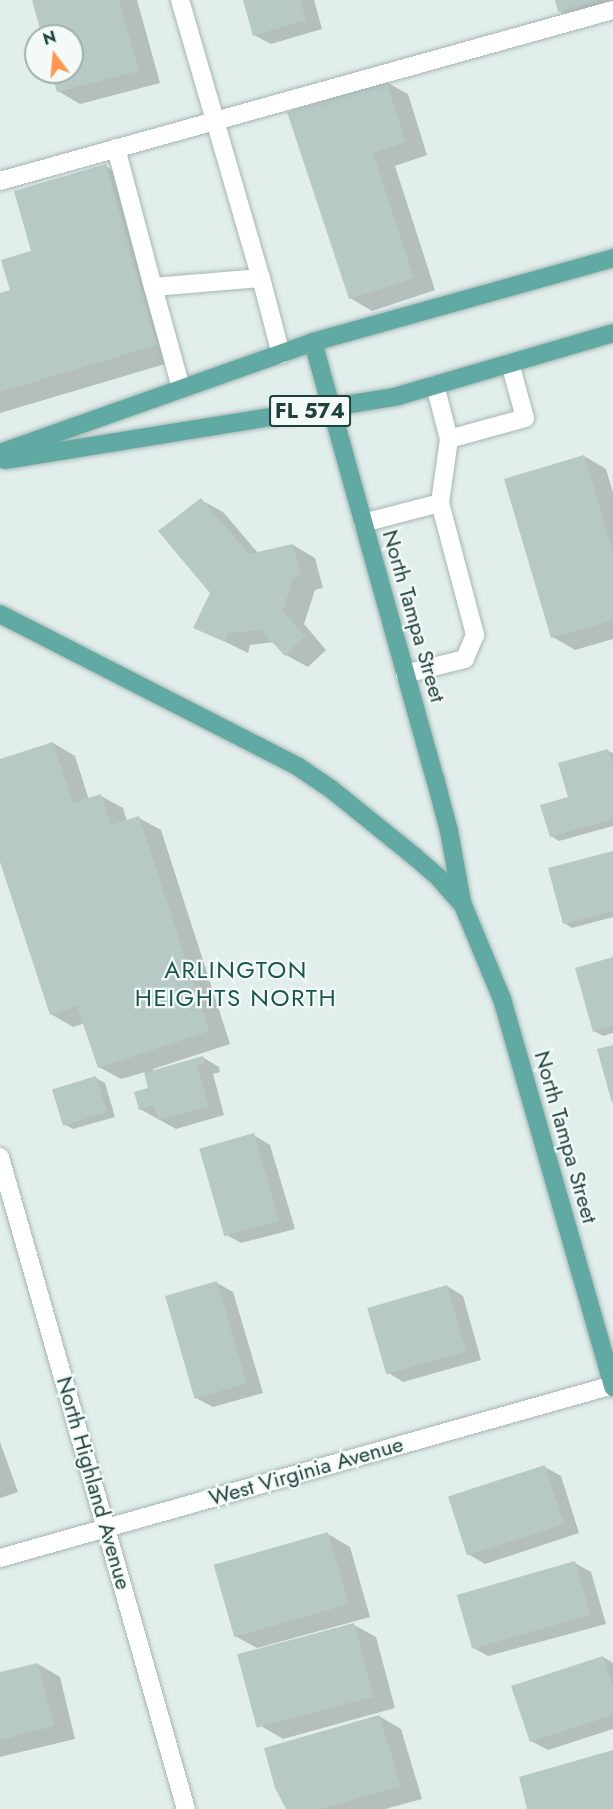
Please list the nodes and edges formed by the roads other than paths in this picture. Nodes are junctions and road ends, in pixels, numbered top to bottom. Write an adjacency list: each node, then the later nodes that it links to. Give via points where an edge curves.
1 (180, 0): 3 (street)
2 (613, 10): 3 (street)
3 (214, 121): 4 (street); 7 (street)
4 (116, 148): 5 (street); 8 (street)
5 (0, 181)
6 (613, 258): 10 (main road, FL 574)
7 (261, 278): 8 (street); 11 (street)
8 (153, 286): 14 (street)
9 (613, 333): 12 (main road, FL 574)
10 (313, 342): 11 (main road, FL 574); 15 (main road, North Tampa Street)
11 (281, 354): 14 (main road, FL 574)
12 (510, 363): 13 (main road, FL 574); 16 (street, via 525,418)
13 (435, 385): 15 (main road, FL 574, via 398,396); 16 (street)
14 (181, 388): 17 (main road, FL 574)
15 (331, 407): 18 (main road, FL 574); 20 (main road, North Tampa Street)
16 (449, 439): 19 (street)
17 (0, 453)
18 (0, 460)
19 (440, 503): 20 (street); 22 (street, via 475,635 465,659)
20 (363, 524): 22 (main road, North Tampa Street)
21 (0, 614): 23 (main road, North Tampa Street, via 297,766 406,849)
22 (405, 674): 23 (main road, North Tampa Street, via 449,831)
23 (463, 905): 25 (main road, North Tampa Street, via 502,999)
24 (0, 1157): 26 (street, North Highland Avenue)
25 (613, 1386): 26 (street, West Virginia Avenue)
26 (106, 1527): 27 (street, West Virginia Avenue); 28 (street, North Highland Avenue)
27 (0, 1557)
28 (186, 1809)

